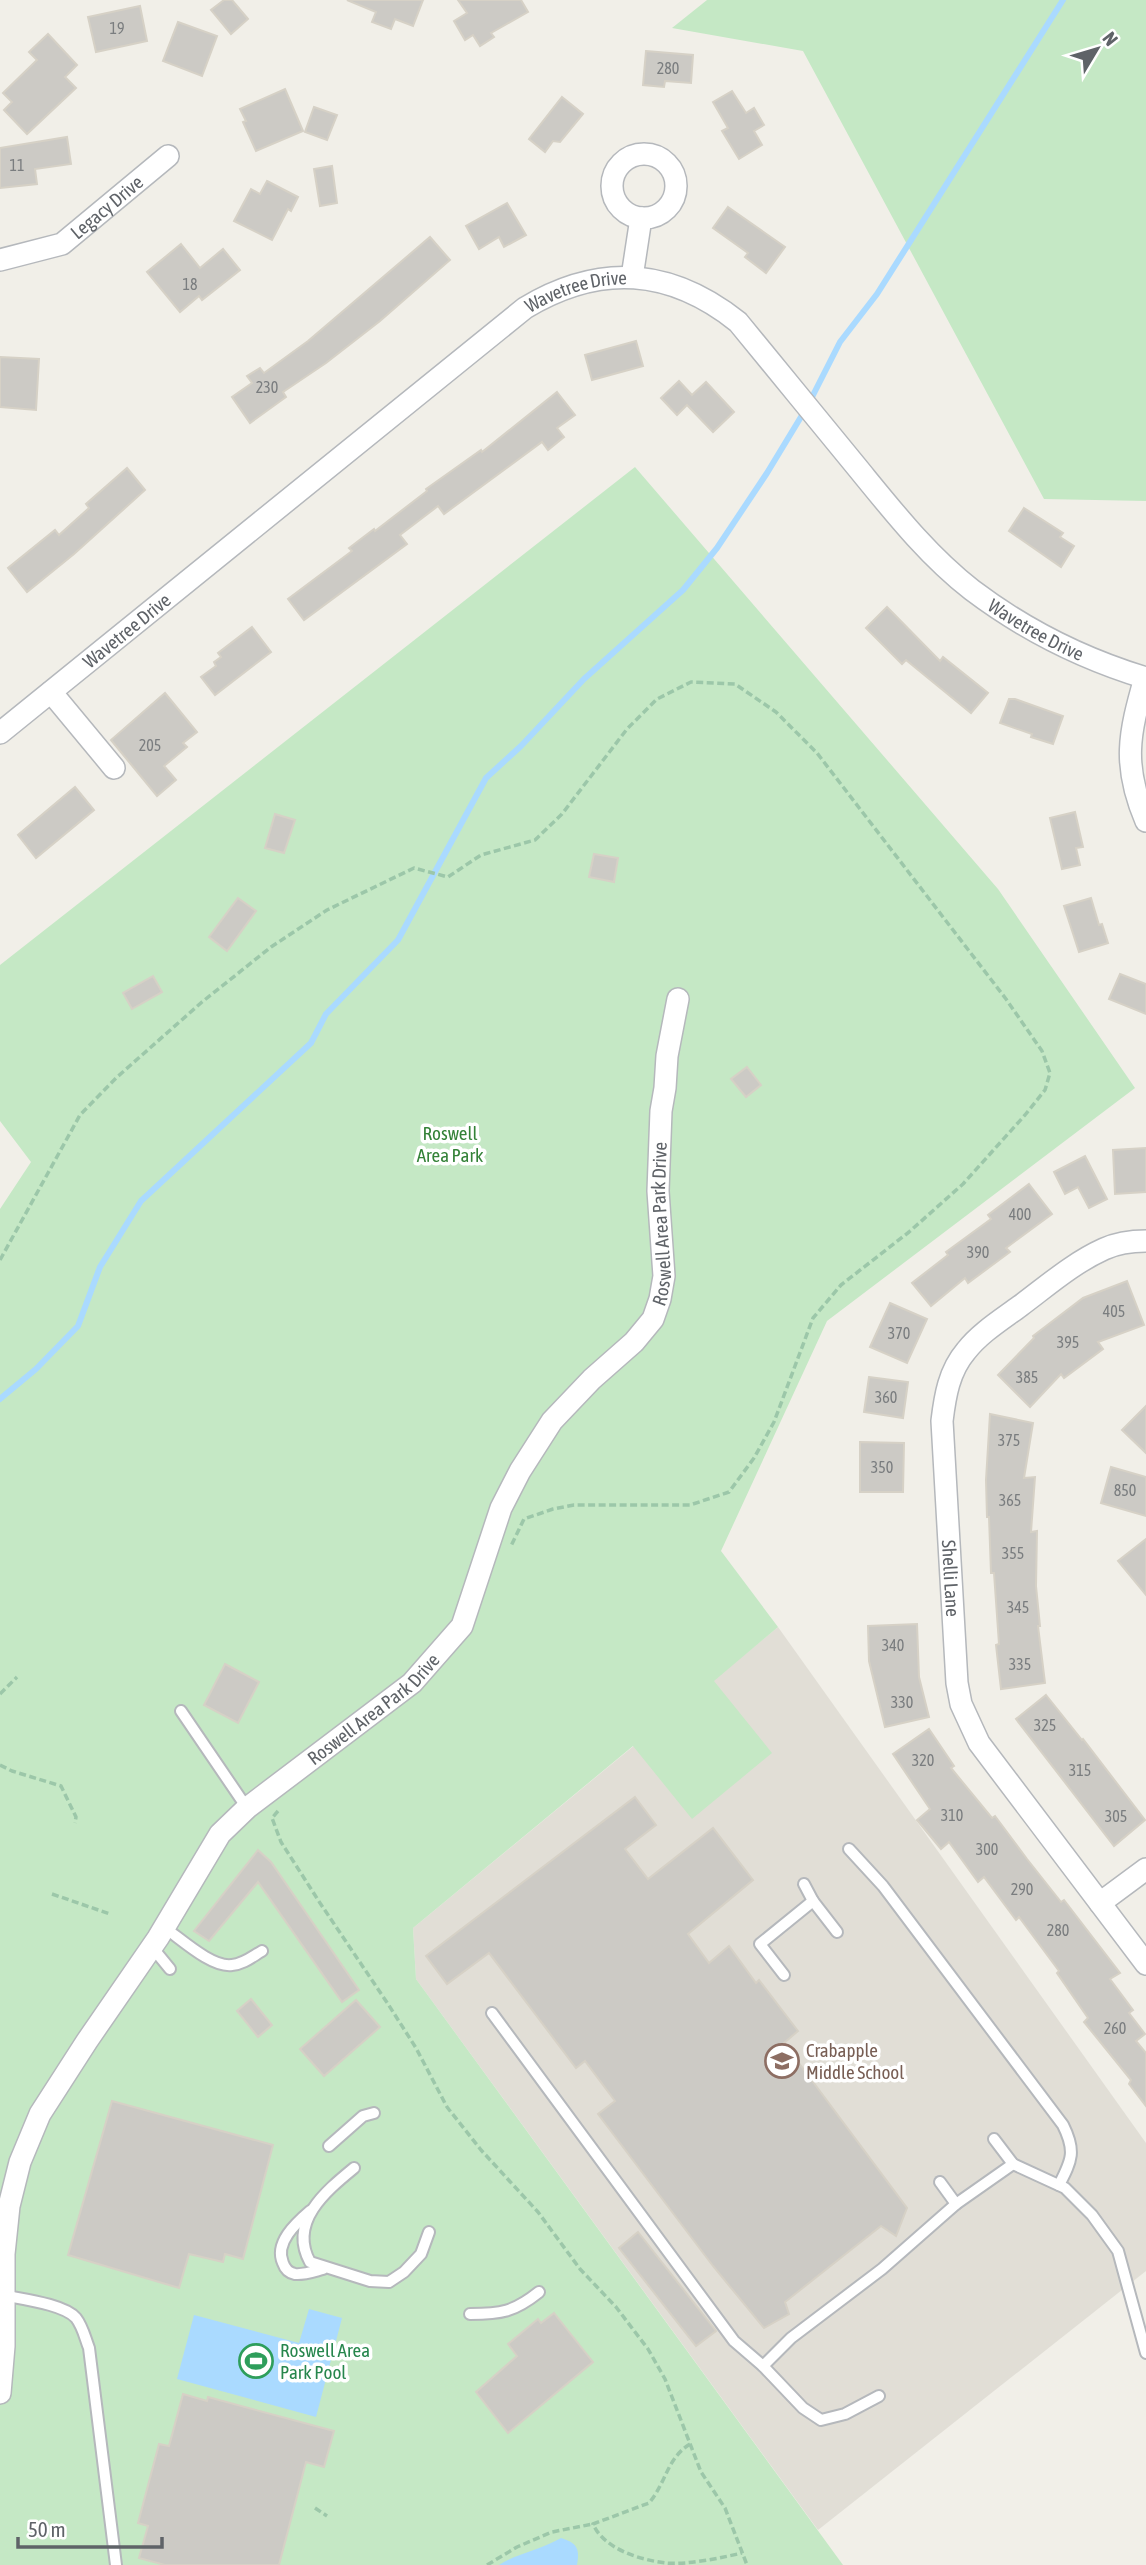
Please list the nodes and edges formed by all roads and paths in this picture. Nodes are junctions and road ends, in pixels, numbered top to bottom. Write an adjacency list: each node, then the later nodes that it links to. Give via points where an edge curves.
1 (168, 156): 3 (street, Legacy Drive, via 62,244)
2 (641, 218): 4 (street)
3 (0, 260)
4 (632, 277): 5 (street, Wavetree Drive, via 689,290 738,322 904,526 970,588 1050,640); 6 (street, Wavetree Drive, via 576,283 525,307)
5 (1145, 678): 9 (street, via 1131,727 1129,755 1131,777)
6 (51, 692): 7 (street, Wavetree Drive); 8 (street)
7 (0, 733)
8 (114, 768)
9 (1146, 821)
10 (678, 999): 18 (street, Roswell Area Park Drive, via 661,1111 658,1191 664,1276 653,1319 552,1421 520,1471 500,1508 462,1626 412,1683)
11 (1146, 1241): 26 (street, Shelli Lane, via 1106,1248 1075,1264 982,1335 955,1368 945,1394 942,1421 961,1704 979,1742)
12 (0, 1260): 13 (path, via 80,1115 202,1002 271,947 327,910 414,868 448,877 481,855 535,840 657,699 691,682 735,684 776,712 817,753 1006,999 1042,1051 1050,1073 1045,1090 963,1184 841,1284 813,1318 774,1422 729,1492 690,1505 574,1505)
13 (524, 1519)
14 (17, 1678): 15 (path)
15 (0, 1694)
16 (181, 1712): 18 (lane)
17 (0, 1765): 20 (path, via 61,1786)
18 (247, 1808): 28 (street, Roswell Area Park Drive, via 220,1834)
19 (272, 1818): 54 (path, via 281,1842 409,2037 447,2107 648,2349)
20 (75, 1823)
21 (849, 1849): 42 (lane, via 883,1886 1063,2125 1072,2153)
22 (1146, 1869): 26 (street)
23 (804, 1884): 25 (lane)
24 (52, 1894): 27 (path)
25 (813, 1901): 29 (lane); 34 (lane, via 760,1944)
26 (1100, 1903): 32 (street, Shelli Lane)
27 (110, 1914)
28 (165, 1928): 30 (street, Roswell Area Park Drive); 31 (lane, via 223,1966)
29 (837, 1932)
30 (152, 1947): 33 (lane); 48 (street, Roswell Area Park Drive, via 40,2114 20,2162 9,2206)
31 (262, 1951)
32 (1146, 1964)
33 (170, 1969)
34 (784, 1975)
35 (492, 2013): 51 (lane, via 734,2341)
36 (374, 2113): 38 (lane, via 363,2116)
37 (994, 2139): 39 (lane)
38 (328, 2146)
39 (1013, 2164): 42 (lane); 43 (lane)
40 (354, 2168): 44 (lane)
41 (940, 2182): 43 (lane)
42 (1059, 2185): 50 (lane, via 1092,2215 1118,2251)
43 (956, 2204): 51 (lane)
44 (310, 2211): 46 (lane, via 304,2231 306,2256); 46 (lane, via 282,2245 281,2261 295,2274)
45 (429, 2232): 46 (lane, via 421,2254 394,2280 370,2281)
46 (325, 2269)
47 (539, 2292): 49 (lane, via 511,2311)
48 (2, 2295): 52 (street, Roswell Area Park Drive); 59 (lane, via 64,2309 81,2326 89,2348)
49 (470, 2314)
50 (1146, 2353)
51 (762, 2366): 53 (lane, via 821,2420)
52 (0, 2393)
53 (880, 2396)
54 (691, 2444): 57 (path, via 671,2461 649,2502); 58 (path, via 725,2508)
55 (315, 2508): 56 (path)
56 (327, 2516)
57 (593, 2524): 58 (path, via 613,2546 666,2563); 60 (path, via 552,2532)
58 (741, 2553): 61 (path)
59 (116, 2565)
60 (487, 2565)
61 (747, 2565)

